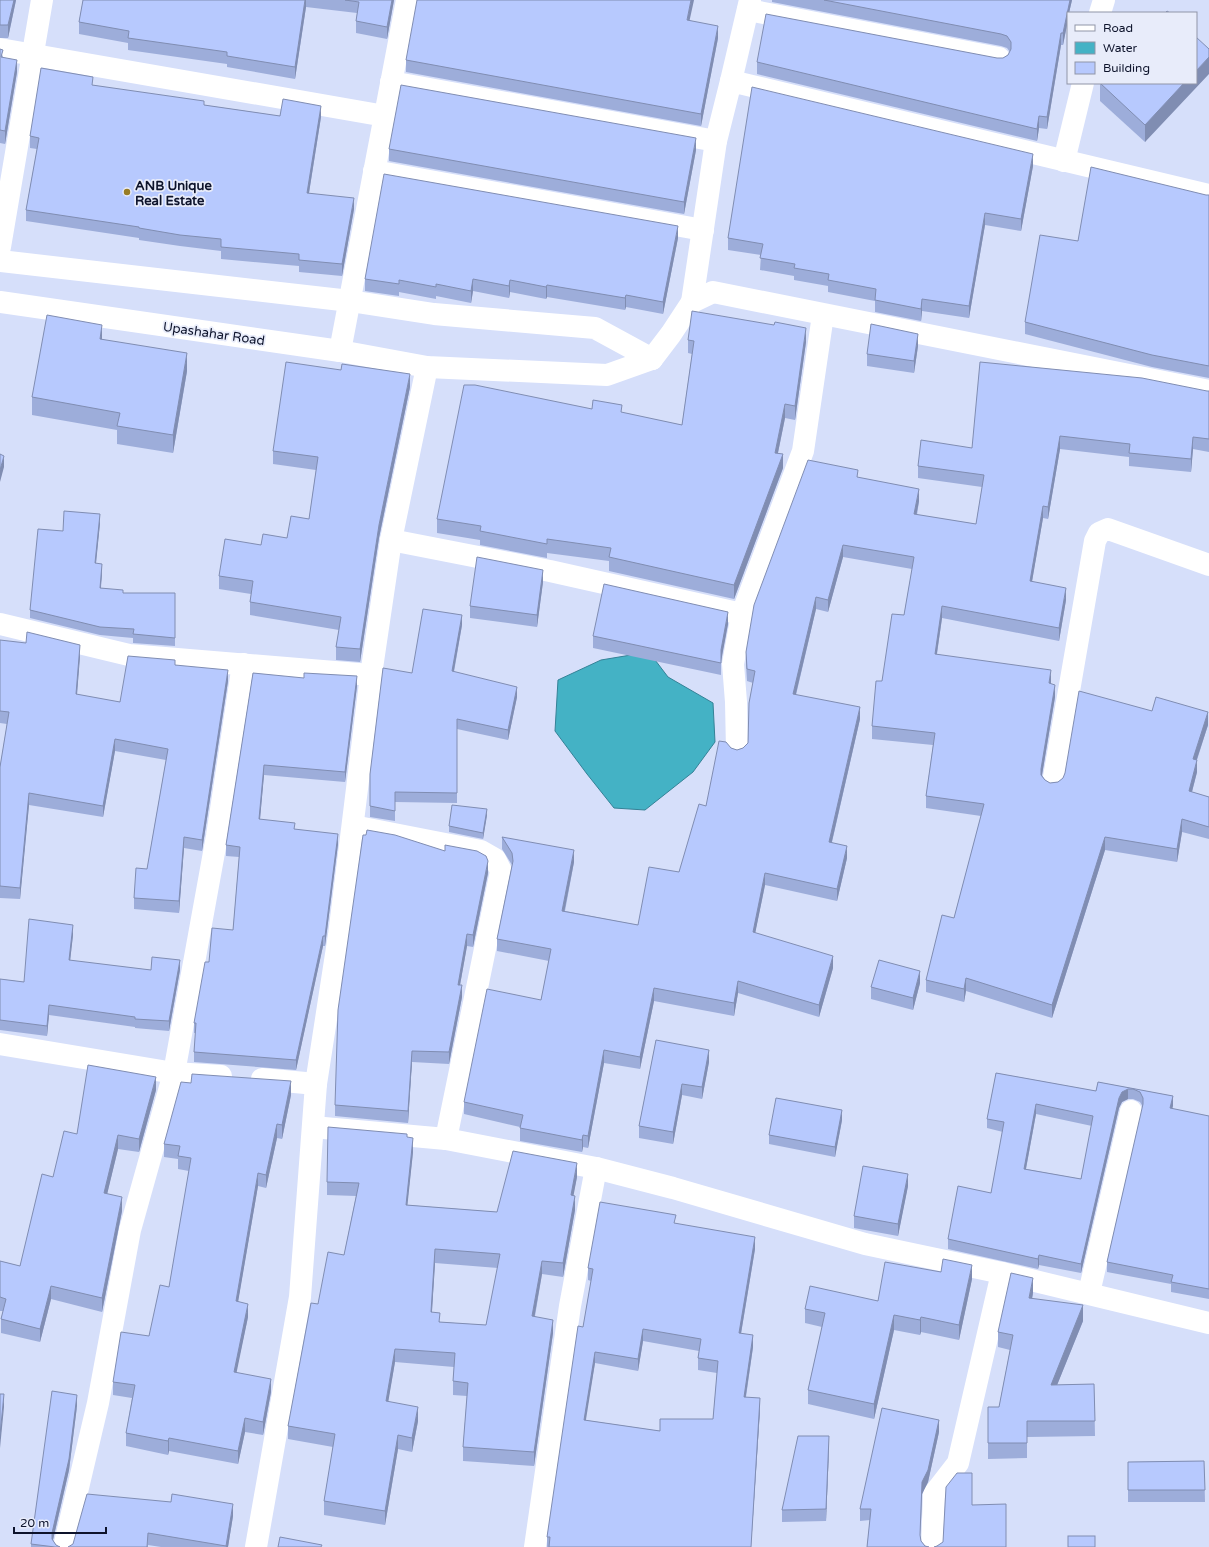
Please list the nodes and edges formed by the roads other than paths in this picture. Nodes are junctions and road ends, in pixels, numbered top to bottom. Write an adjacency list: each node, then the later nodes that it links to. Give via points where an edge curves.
1 (42, 0): 7 (street)
2 (407, 0): 10 (street)
3 (1104, 0): 5 (street)
4 (749, 5): 8 (street); 9 (street)
5 (1100, 12)
6 (0, 49): 7 (street)
7 (32, 54): 12 (street); 18 (street)
8 (999, 58)
9 (731, 80): 13 (street); 14 (street)
10 (391, 82): 12 (street); 13 (street)
11 (1084, 84): 14 (street)
12 (385, 116): 15 (street)
13 (716, 141): 17 (street)
14 (1064, 161): 16 (street)
15 (374, 171): 17 (street); 20 (street)
16 (1209, 194)
17 (703, 230): 22 (street)
18 (0, 247)
19 (0, 261): 20 (street)
20 (350, 301): 24 (street); 25 (street, via 434,314 595,328)
21 (0, 302): 24 (street, Upashahar Road)
22 (692, 302): 23 (street, via 713,292); 25 (street)
23 (823, 315): 27 (street); 30 (street, via 803,451)
24 (340, 351): 26 (street, Upashahar Road)
25 (652, 359): 26 (street, Upashahar Road, via 607,375)
26 (427, 367): 28 (street)
27 (1209, 391)
28 (391, 540): 30 (street, via 550,571); 33 (street)
29 (1209, 565): 35 (street, via 1108,529 1099,533 1095,541)
30 (742, 614): 34 (street, via 733,664)
31 (0, 624): 32 (street, via 129,655)
32 (243, 664): 33 (street); 38 (street, via 217,836)
33 (371, 675): 36 (street)
34 (736, 750)
35 (1053, 783)
36 (353, 826): 39 (street); 42 (street, via 481,851 495,859 501,871)
37 (0, 1044): 38 (street)
38 (174, 1072): 39 (street); 47 (street, via 130,1230 98,1403)
39 (316, 1084): 41 (street)
40 (1131, 1111): 45 (street)
41 (313, 1127): 42 (street); 48 (street, via 300,1297)
42 (446, 1139): 43 (street)
43 (596, 1168): 44 (street, via 865,1244); 49 (street, via 570,1306)
44 (1002, 1273): 45 (street); 50 (street, via 958,1463 934,1494)
45 (1089, 1293): 46 (street)
46 (1209, 1323)
47 (64, 1547)
48 (256, 1547)
49 (535, 1547)
50 (932, 1547)

